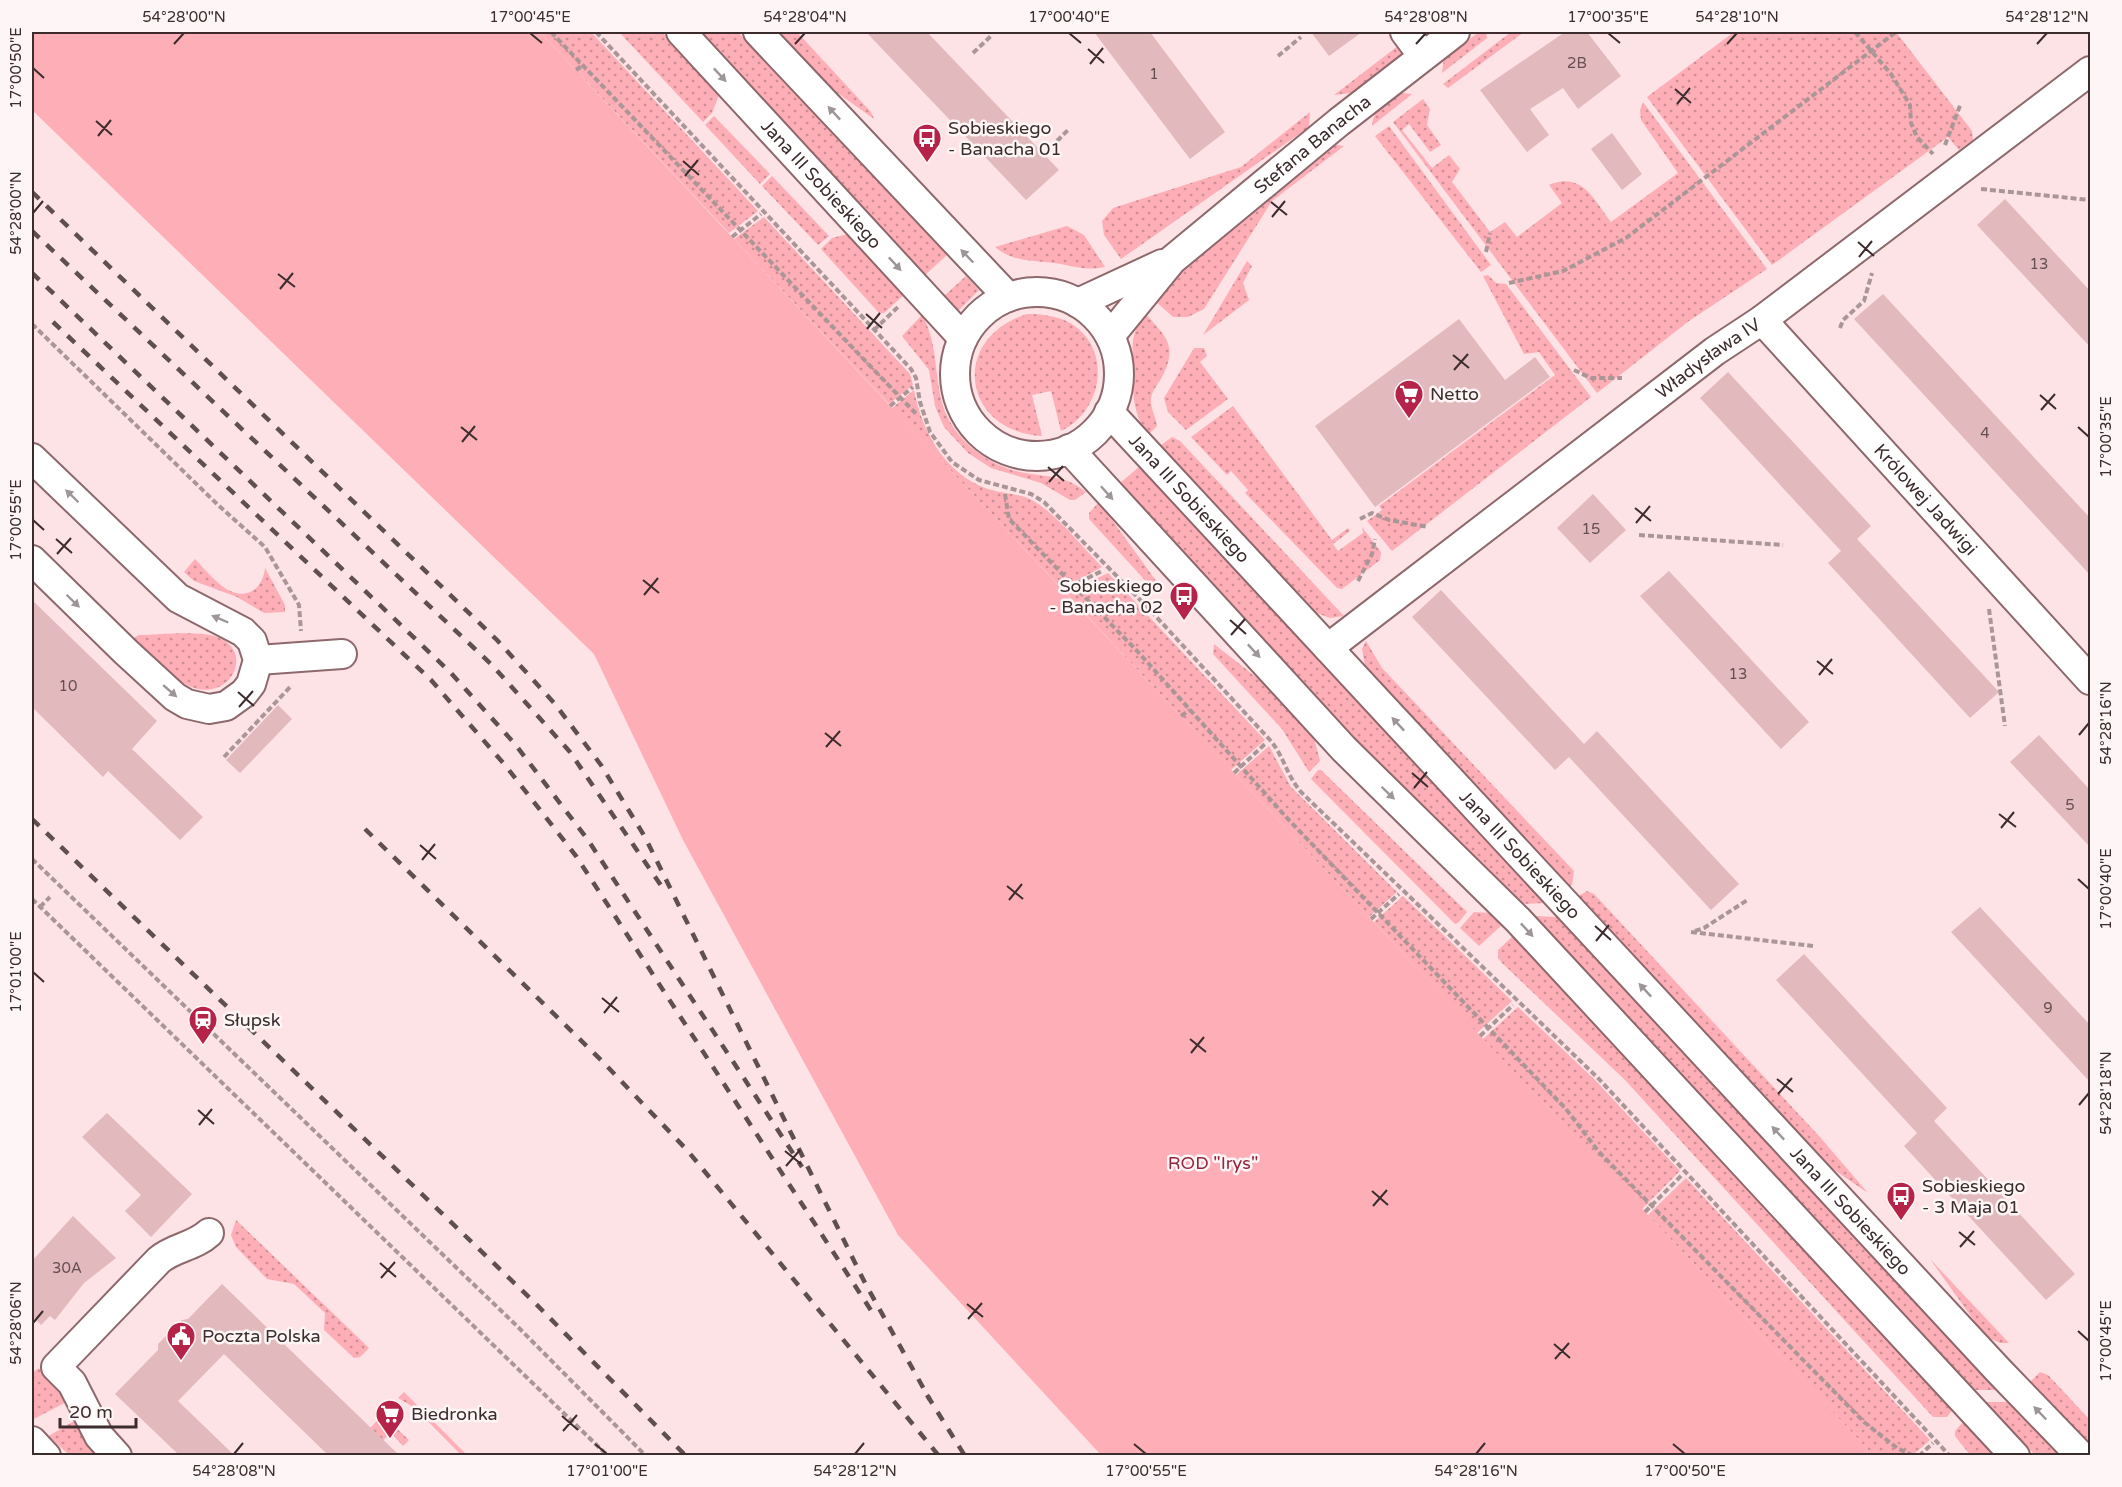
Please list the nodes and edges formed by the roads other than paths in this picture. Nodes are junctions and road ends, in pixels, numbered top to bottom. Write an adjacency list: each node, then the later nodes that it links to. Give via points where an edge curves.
1 (681, 32): 12 (street, Jana III Sobieskiego, one-way to 12)
2 (758, 32): 8 (street, one-way to 2)
3 (1405, 32): 5 (street)
4 (1455, 32): 5 (street, Stefana Banacha)
5 (1424, 56): 7 (street, Stefana Banacha)
6 (2091, 71): 10 (street, Władysława IV)
7 (1172, 260): 9 (street, Stefana Banacha); 11 (street, Stefana Banacha)
8 (1008, 297): 9 (street, via 1032,292 1056,294); 12 (street, via 982,313)
9 (1078, 303): 11 (street, via 1096,317)
10 (1762, 320): 17 (street, Władysława IV, via 1715,351); 20 (street, Królowej Jadwigi)
11 (1110, 336): 13 (street, via 1119,374)
12 (963, 338): 14 (street, via 955,369 956,385 959,401 975,428 1005,449 1026,455 1048,455)
13 (1109, 412): 14 (street, via 1099,427); 17 (street, Jana III Sobieskiego)
14 (1069, 449): 25 (street, one-way to 25, via 1344,749 1518,920)
15 (32, 458): 19 (street, one-way to 15, via 252,641 243,632 178,598)
16 (32, 560): 19 (street, one-way to 19, via 126,652 187,704 209,709 233,702 251,684)
17 (1328, 648): 26 (street, Jana III Sobieskiego, one-way to 17)
18 (342, 654): 19 (street)
19 (258, 660)
20 (2091, 680)
21 (208, 1233): 24 (street, via 195,1244 159,1260 56,1367 78,1392 99,1436)
22 (32, 1441): 23 (street)
23 (46, 1455)
24 (117, 1455)
25 (2016, 1455)
26 (2081, 1455)

